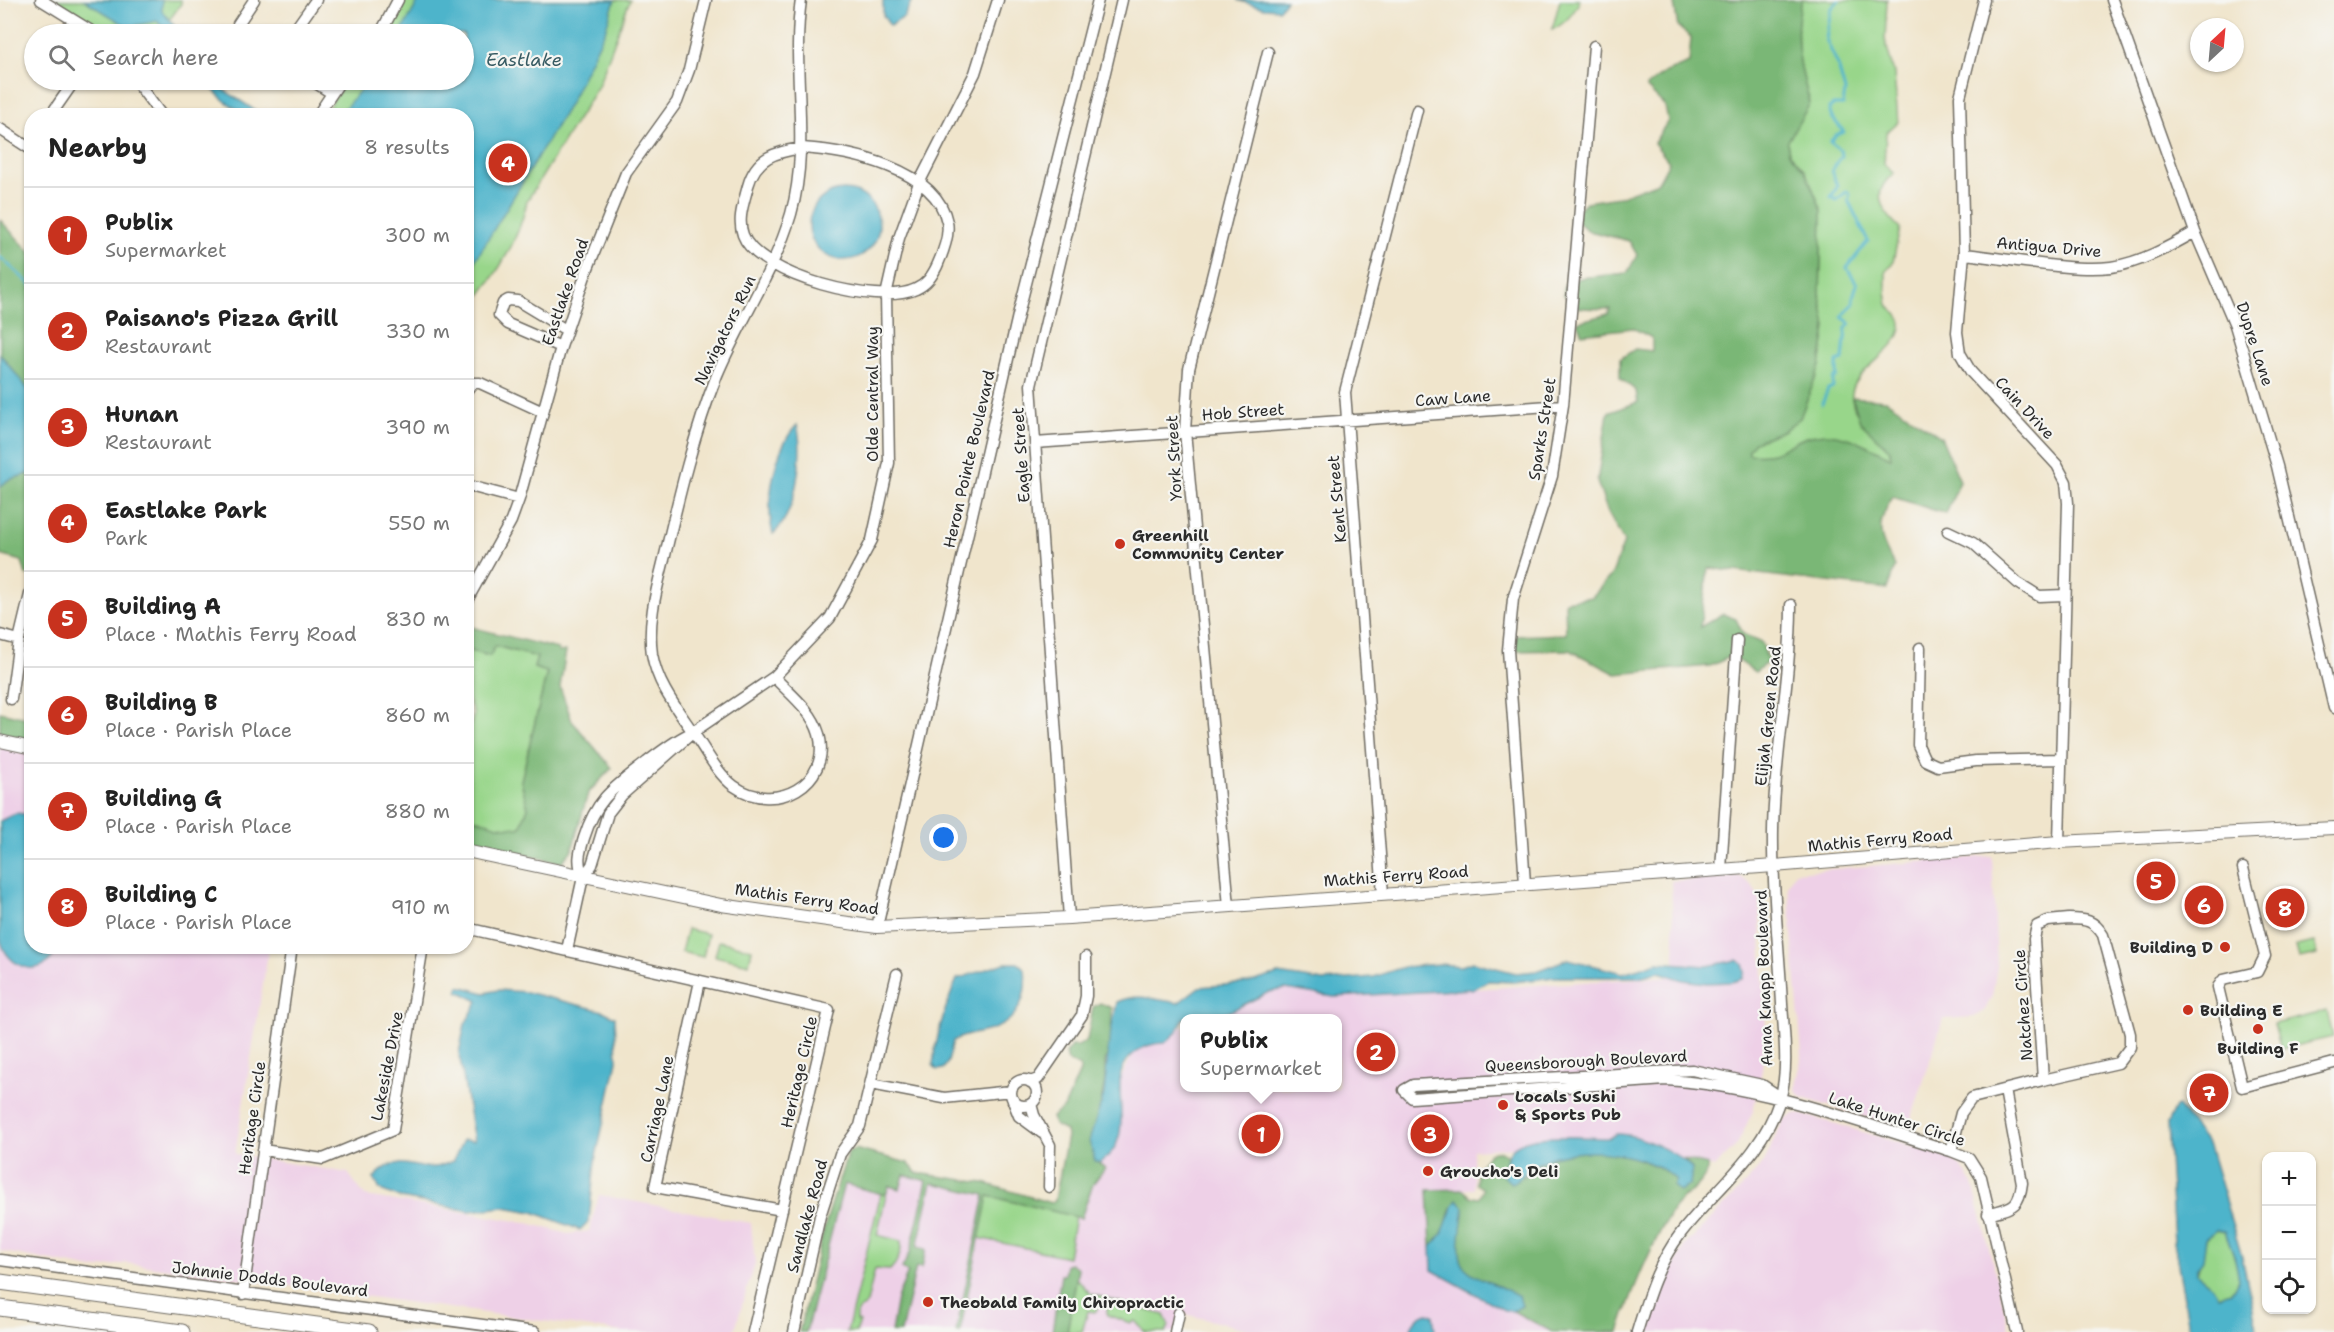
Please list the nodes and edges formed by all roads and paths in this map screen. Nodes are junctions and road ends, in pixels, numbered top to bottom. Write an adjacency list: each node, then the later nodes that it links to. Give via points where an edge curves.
1 (41, 0): 12 (street)
2 (254, 0): 13 (street)
3 (316, 0): 14 (street)
4 (398, 0): 15 (street)
5 (706, 0): 34 (street, Eastlake Road, via 680,96 622,180)
6 (801, 0): 28 (street, Navigators Run, via 798,24)
7 (998, 0): 29 (street, Olde Central Way, via 975,74)
8 (1098, 0): 71 (street, Heron Pointe Boulevard, via 1019,311)
9 (1122, 0): 41 (street, Eagle Street, via 1031,385)
10 (1984, 0): 31 (street, Cain Drive, via 1960,97)
11 (2112, 0): 30 (street, Dupre Lane)
12 (80, 24)
13 (238, 24)
14 (299, 24)
15 (385, 24)
16 (1594, 46): 37 (street, Sparks Street)
17 (1268, 52): 40 (street, York Street, via 1190,369)
18 (68, 90): 22 (street)
19 (142, 90): 23 (street)
20 (327, 90): 21 (street)
21 (330, 92): 24 (street)
22 (56, 108)
23 (156, 108)
24 (321, 108)
25 (1417, 110): 39 (street, Kent Street, via 1345,392)
26 (0, 129): 27 (street)
27 (24, 143)
28 (802, 148): 29 (street, via 860,157 889,166); 32 (street, Navigators Run, via 791,211); 32 (street, via 776,152 759,161 740,216 743,236 756,254)
29 (919, 183): 33 (street, Olde Central Way, via 899,237); 33 (street, via 939,200 948,224 942,255 932,278 916,290)
30 (2195, 232): 31 (street, Antigua Drive, via 2159,252 2111,267); 55 (street, Dupre Lane, via 2235,325 2274,455)
31 (1964, 254): 46 (street, Cain Drive, via 1960,353 1971,372 2057,465 2066,482)
32 (773, 266): 33 (street, via 834,287); 56 (street, Navigators Run, via 718,374 689,455 652,613 652,655 664,691)
33 (886, 295): 53 (street, Olde Central Way, via 889,463 872,540 830,618)
34 (566, 330): 35 (street, Eastlake Road); 35 (street, via 518,301 507,300 500,308 499,315 507,324)
35 (561, 347): 38 (street, Eastlake Road)
36 (474, 383): 38 (street)
37 (1563, 405): 39 (street, Caw Lane); 67 (street, Sparks Street, via 1552,476 1513,599 1508,650)
38 (543, 411): 43 (street, Eastlake Road)
39 (1345, 420): 40 (street, Hob Street); 68 (street, Kent Street)
40 (1185, 431): 41 (street, Hob Street); 69 (street, York Street)
41 (1035, 443): 70 (street, Eagle Street)
42 (474, 487): 43 (street)
43 (519, 499): 45 (street, Eastlake Road)
44 (1948, 531): 46 (street, via 1973,543 2018,583 2039,596)
45 (474, 588)
46 (2064, 595): 59 (street, Cain Drive)
47 (1791, 605): 63 (street, Elijah Green Road, via 1791,653 1780,717)
48 (24, 619): 50 (street)
49 (0, 635): 50 (street)
50 (19, 640): 54 (street)
51 (1737, 640): 65 (street, Elijah Green Road)
52 (1920, 648): 59 (street, via 1918,745 1925,760 1938,766)
53 (774, 677): 56 (street, Olde Central Way); 56 (street, via 804,708 820,744 816,766 807,781 794,791 777,799 737,789)
54 (11, 699)
55 (2334, 708)
56 (693, 732): 66 (street, Olde Central Way, via 622,795 608,813 592,865)
57 (0, 741): 58 (main road)
58 (24, 746)
59 (2060, 759): 61 (street, Cain Drive)
60 (2334, 828): 61 (main road, Mathis Ferry Road)
61 (2060, 842): 63 (main road, Mathis Ferry Road)
62 (474, 853): 66 (main road, Mathis Ferry Road)
63 (1774, 866): 65 (main road, Mathis Ferry Road); 85 (street, Anna Knapp Boulevard, via 1785,1045)
64 (2243, 868): 79 (street, via 2265,956 2257,972 2223,980 2218,987 2242,1087)
65 (1721, 869): 67 (main road, Mathis Ferry Road)
66 (583, 877): 71 (main road, Mathis Ferry Road, via 722,904); 73 (street)
67 (1525, 883): 68 (main road, Mathis Ferry Road)
68 (1383, 894): 69 (main road, Mathis Ferry Road)
69 (1229, 906): 70 (main road, Mathis Ferry Road)
70 (1069, 918): 71 (main road, Mathis Ferry Road)
71 (877, 927)
72 (474, 929): 73 (street, Heritage Circle)
73 (567, 950): 78 (street, Heritage Circle)
74 (291, 954): 88 (street, Heritage Circle)
75 (422, 954): 88 (street, Lakeside Drive, via 393,1130 323,1159)
76 (1086, 957): 81 (street, via 1082,1015 1038,1078)
77 (897, 974): 82 (street, Sandlake Road)
78 (700, 981): 91 (street, Heritage Circle, via 829,1010); 91 (street, Carriage Lane, via 655,1187)
79 (2334, 1063)
80 (2043, 1080): 80 (street, Natchez Circle, via 2118,1063 2130,1047 2130,1034 2103,935 2097,925 2086,919 2048,921 2037,926 2033,952); 83 (street, Natchez Circle)
81 (1030, 1082): 84 (street, via 1020,1081); 86 (street, via 1036,1090)
82 (871, 1084): 84 (street, via 944,1098); 102 (street, Sandlake Road, via 860,1125 840,1154 820,1216)
83 (2005, 1090): 89 (street, Natchez Circle, via 1980,1095 1965,1104); 92 (street, via 2022,1183 2020,1198 2015,1206)
84 (1012, 1096): 86 (street, via 1022,1106); 87 (street, via 1019,1116)
85 (1780, 1097): 85 (street, Queensborough Boulevard, via 1762,1085 1692,1070 1413,1085 1404,1090 1412,1098 1666,1080); 89 (street, Lake Hunter Circle); 104 (street, Anna Knapp Boulevard, via 1764,1136 1742,1168 1682,1232 1668,1253 1653,1280)
86 (1031, 1104): 87 (street)
87 (1047, 1137): 90 (street)
88 (263, 1150): 95 (street, Heritage Circle)
89 (1951, 1151): 92 (street, Lake Hunter Circle, via 1969,1158 1981,1177)
90 (1048, 1186)
91 (783, 1210): 101 (street, Heritage Circle)
92 (1988, 1215): 105 (street, Lake Hunter Circle)
93 (0, 1260): 95 (street, Johnnie Dodds Boulevard)
94 (0, 1282): 99 (highway)
95 (243, 1294): 100 (street, Johnnie Dodds Boulevard)
96 (0, 1308): 98 (highway)
97 (1179, 1313): 103 (street)
98 (182, 1332)
99 (369, 1332)
100 (535, 1332)
101 (753, 1332)
102 (794, 1332)
103 (1175, 1332)
104 (1637, 1332)
105 (2017, 1332)

